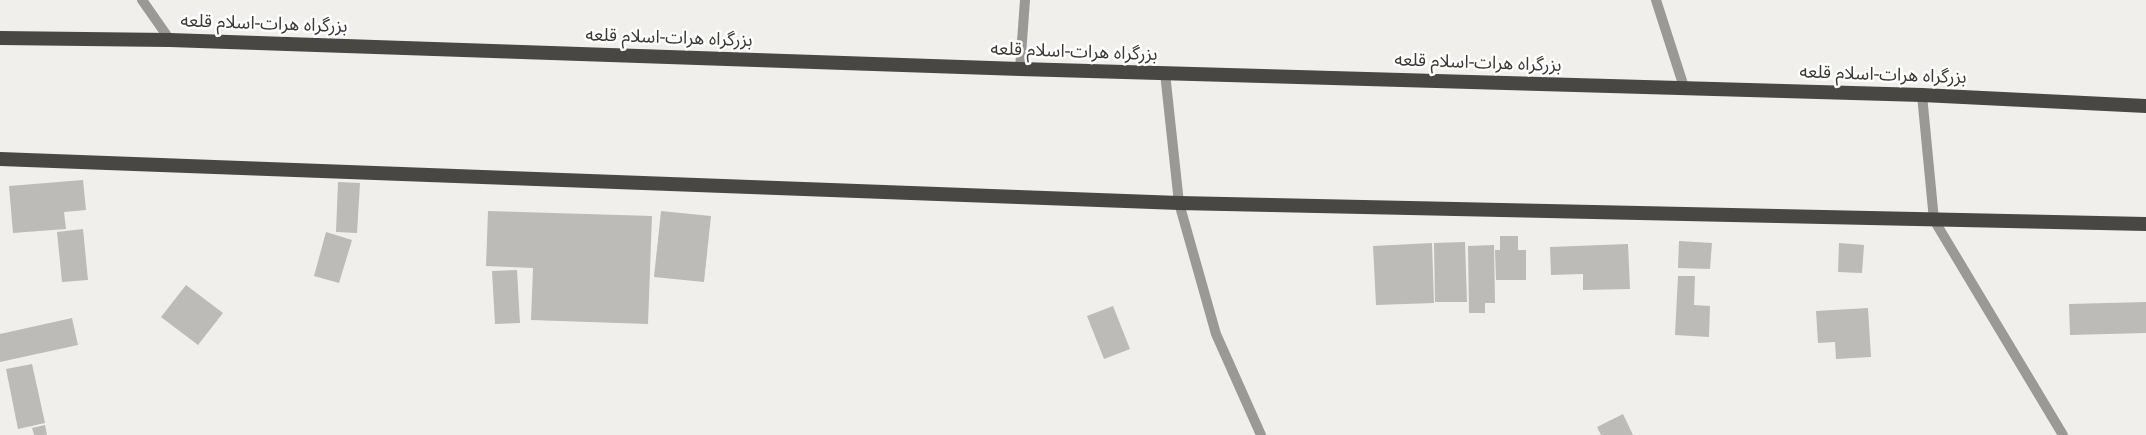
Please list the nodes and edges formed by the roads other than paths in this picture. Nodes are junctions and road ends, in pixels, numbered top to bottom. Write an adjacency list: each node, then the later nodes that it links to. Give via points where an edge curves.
1 (142, 0): 5 (street)
2 (1025, 0): 6 (street)
3 (1656, 0): 8 (street)
4 (0, 38): 5 (highway, بزرگراه هرات-اسلام قلعه)
5 (170, 40): 6 (highway, بزرگراه هرات-اسلام قلعه)
6 (1020, 69): 7 (highway, بزرگراه هرات-اسلام قلعه)
7 (1165, 73): 8 (highway, بزرگراه هرات-اسلام قلعه); 12 (street)
8 (1684, 87): 9 (highway, بزرگراه هرات-اسلام قلعه)
9 (1922, 95): 10 (highway, بزرگراه هرات-اسلام قلعه); 13 (street)
10 (2146, 106)
11 (0, 159): 12 (highway)
12 (1179, 203): 13 (highway); 15 (street, via 1216,334)
13 (1934, 220): 14 (highway); 16 (street)
14 (2146, 224)
15 (1261, 435)
16 (2063, 435)

